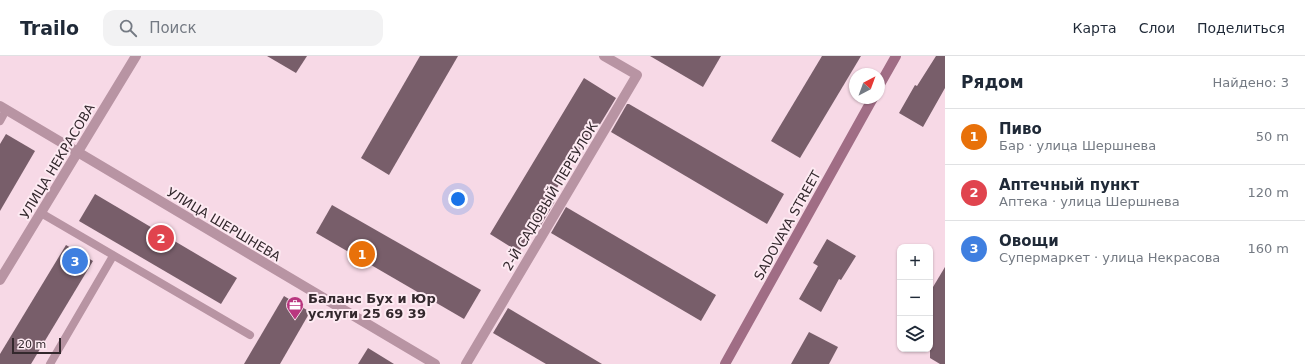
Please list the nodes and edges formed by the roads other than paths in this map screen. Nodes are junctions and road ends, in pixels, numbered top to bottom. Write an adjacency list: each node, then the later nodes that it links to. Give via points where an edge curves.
1 (136, 56): 8 (street, УЛИЦА НЕКРАСОВА)
2 (604, 56): 15 (street, 2-Й САДОВЫЙ ПЕРЕУЛОК, via 637,75)
3 (896, 56): 4 (main road)
4 (885, 75)
5 (869, 104): 16 (main road, SADOVAYA STREET)
6 (3, 108): 7 (lane); 8 (street, УЛИЦА ШЕРШНЕВА)
7 (0, 121)
8 (78, 152): 9 (street, УЛИЦА НЕКРАСОВА); 14 (street, УЛИЦА ШЕРШНЕВА)
9 (41, 213): 10 (lane); 11 (street, УЛИЦА НЕКРАСОВА)
10 (113, 256): 12 (lane); 13 (lane)
11 (0, 280)
12 (250, 335)
13 (50, 364)
14 (435, 364)
15 (466, 364)
16 (724, 364)

